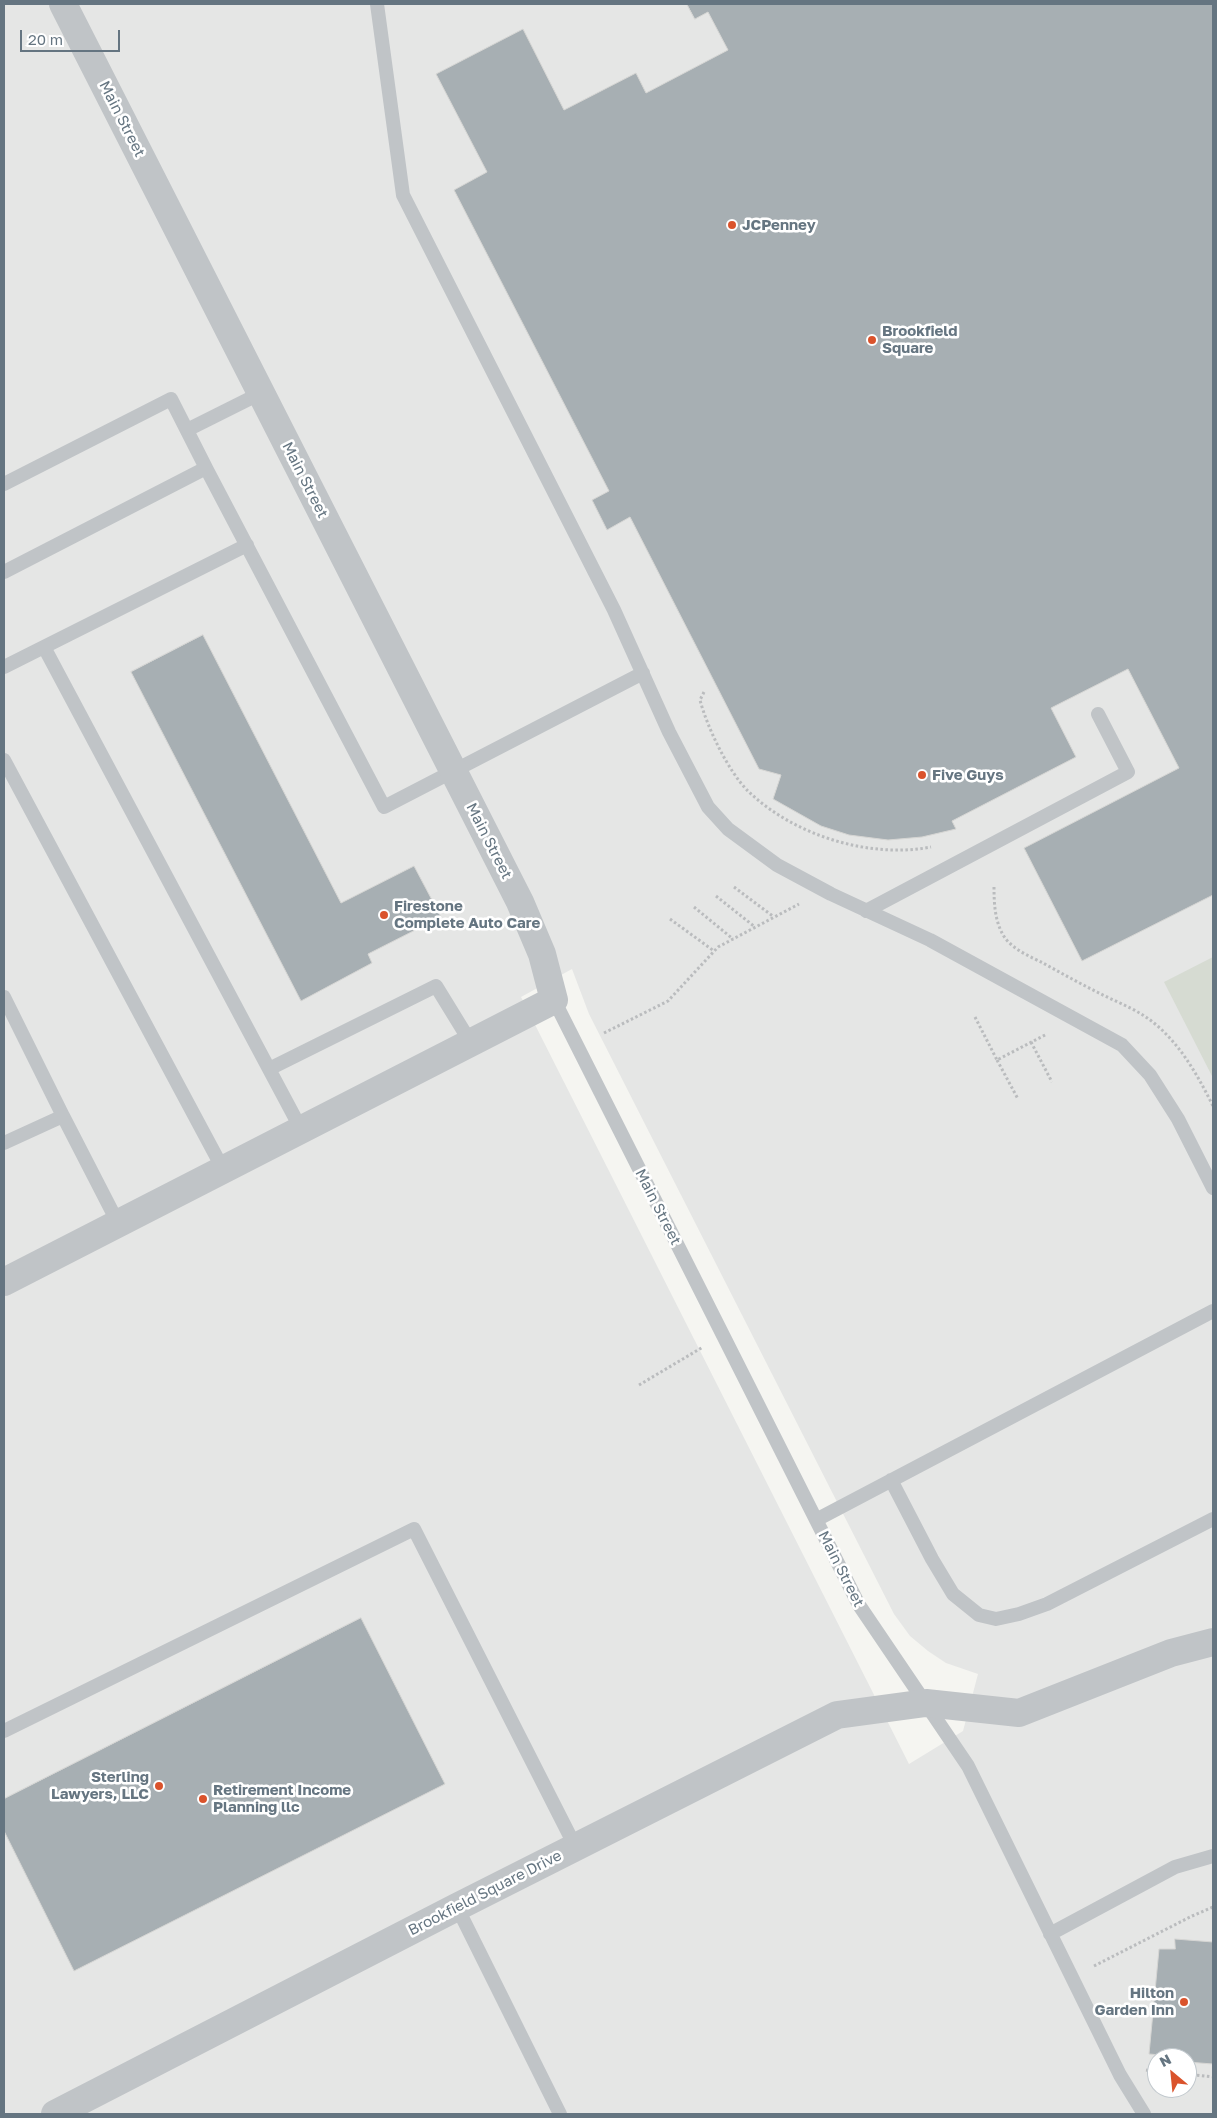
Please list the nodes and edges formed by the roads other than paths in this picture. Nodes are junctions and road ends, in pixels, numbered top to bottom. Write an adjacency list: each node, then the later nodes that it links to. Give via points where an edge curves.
1 (63, 4): 3 (street, Main Street)
2 (377, 4): 11 (lane, via 403,195)
3 (261, 393): 4 (lane); 14 (street, Main Street)
4 (188, 430): 5 (lane); 6 (lane, via 170,399)
5 (206, 468): 7 (lane); 8 (lane)
6 (4, 484)
7 (247, 544): 9 (lane); 14 (lane, via 384,807)
8 (4, 572)
9 (44, 646): 10 (lane); 19 (lane)
10 (4, 667)
11 (643, 673): 14 (lane); 15 (lane, via 708,807 728,829 777,865)
12 (1098, 714): 15 (lane, via 1128,772)
13 (4, 760): 23 (lane)
14 (454, 771): 17 (street, Main Street, via 520,902 542,954)
15 (866, 911): 24 (lane, via 930,940 1122,1045 1150,1075 1178,1119)
16 (4, 997): 20 (lane)
17 (554, 1000): 18 (street); 30 (lane, Main Street)
18 (471, 1043): 19 (lane, via 436,986); 21 (street)
19 (269, 1069): 21 (lane)
20 (64, 1116): 22 (lane); 25 (lane)
21 (301, 1129): 23 (street)
22 (4, 1143)
23 (223, 1169): 25 (street)
24 (1213, 1188)
25 (118, 1223): 26 (street)
26 (4, 1282)
27 (1213, 1310): 28 (lane)
28 (891, 1480): 29 (lane, via 953,1594 979,1615 996,1619 1047,1604); 30 (lane)
29 (1213, 1519)
30 (816, 1520): 32 (lane, Main Street, via 859,1605)
31 (1213, 1642): 32 (street, Brookfield Square Drive, via 1171,1653 1019,1713)
32 (926, 1703): 34 (street, Brookfield Square Drive, via 837,1715); 37 (lane, Main Street, via 968,1766)
33 (4, 1731): 34 (lane, via 414,1529)
34 (575, 1846): 36 (street, Brookfield Square Drive)
35 (1213, 1856): 37 (lane, via 1176,1867)
36 (457, 1907): 38 (street, Brookfield Square Drive); 39 (lane)
37 (1050, 1934): 40 (lane, Main Street, via 1120,2075)
38 (55, 2114)
39 (560, 2114)
40 (1144, 2114)

